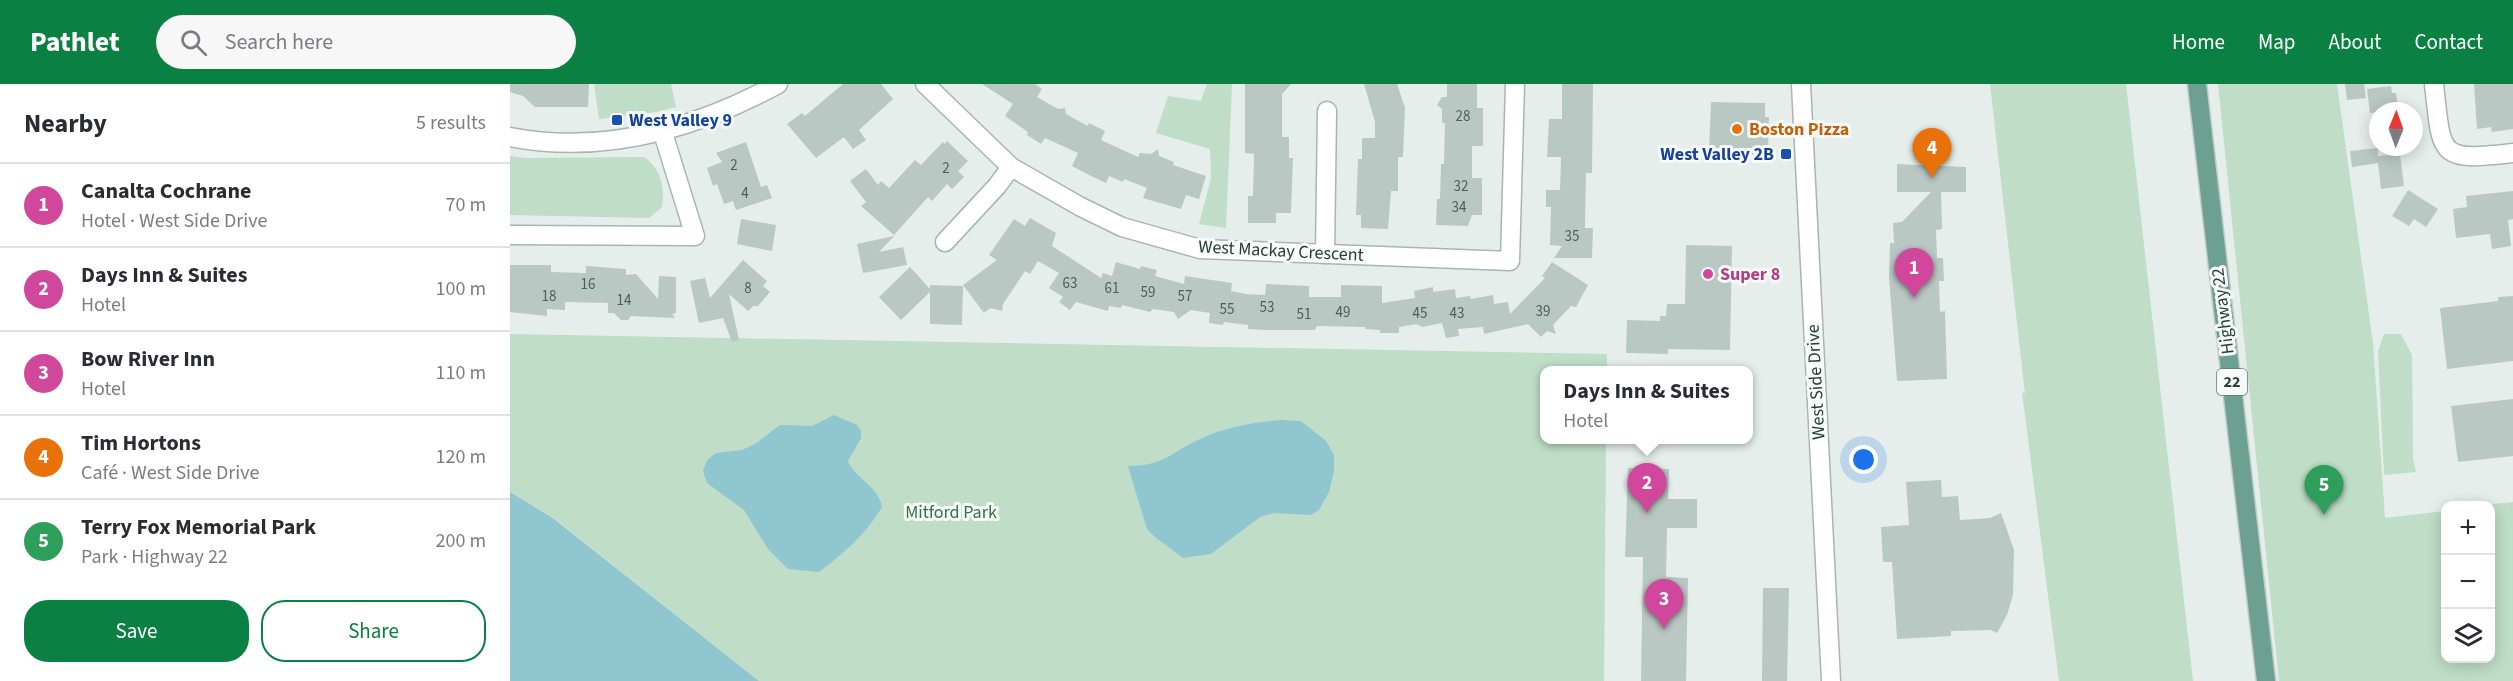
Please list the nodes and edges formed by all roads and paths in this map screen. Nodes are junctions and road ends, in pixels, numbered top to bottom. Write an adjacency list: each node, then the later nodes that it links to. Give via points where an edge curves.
1 (778, 84): 8 (street, via 724,111)
2 (925, 84): 11 (street, West Mackay Crescent)
3 (1515, 84): 14 (street, West Mackay Crescent, via 1510,261)
4 (1801, 84): 15 (street, West Side Drive)
5 (2197, 84): 16 (main road, Highway 22 / 22)
6 (2434, 84): 10 (street, via 2440,135 2450,151 2466,158)
7 (1327, 111): 14 (street)
8 (663, 133): 9 (street, via 600,142 534,142); 12 (street, via 695,236)
9 (510, 137)
10 (2513, 153)
11 (1011, 166): 13 (street); 14 (street, West Mackay Crescent, via 1122,227 1169,241 1200,249)
12 (510, 235)
13 (945, 242)
14 (1325, 254)
15 (1830, 681)
16 (2266, 681)

